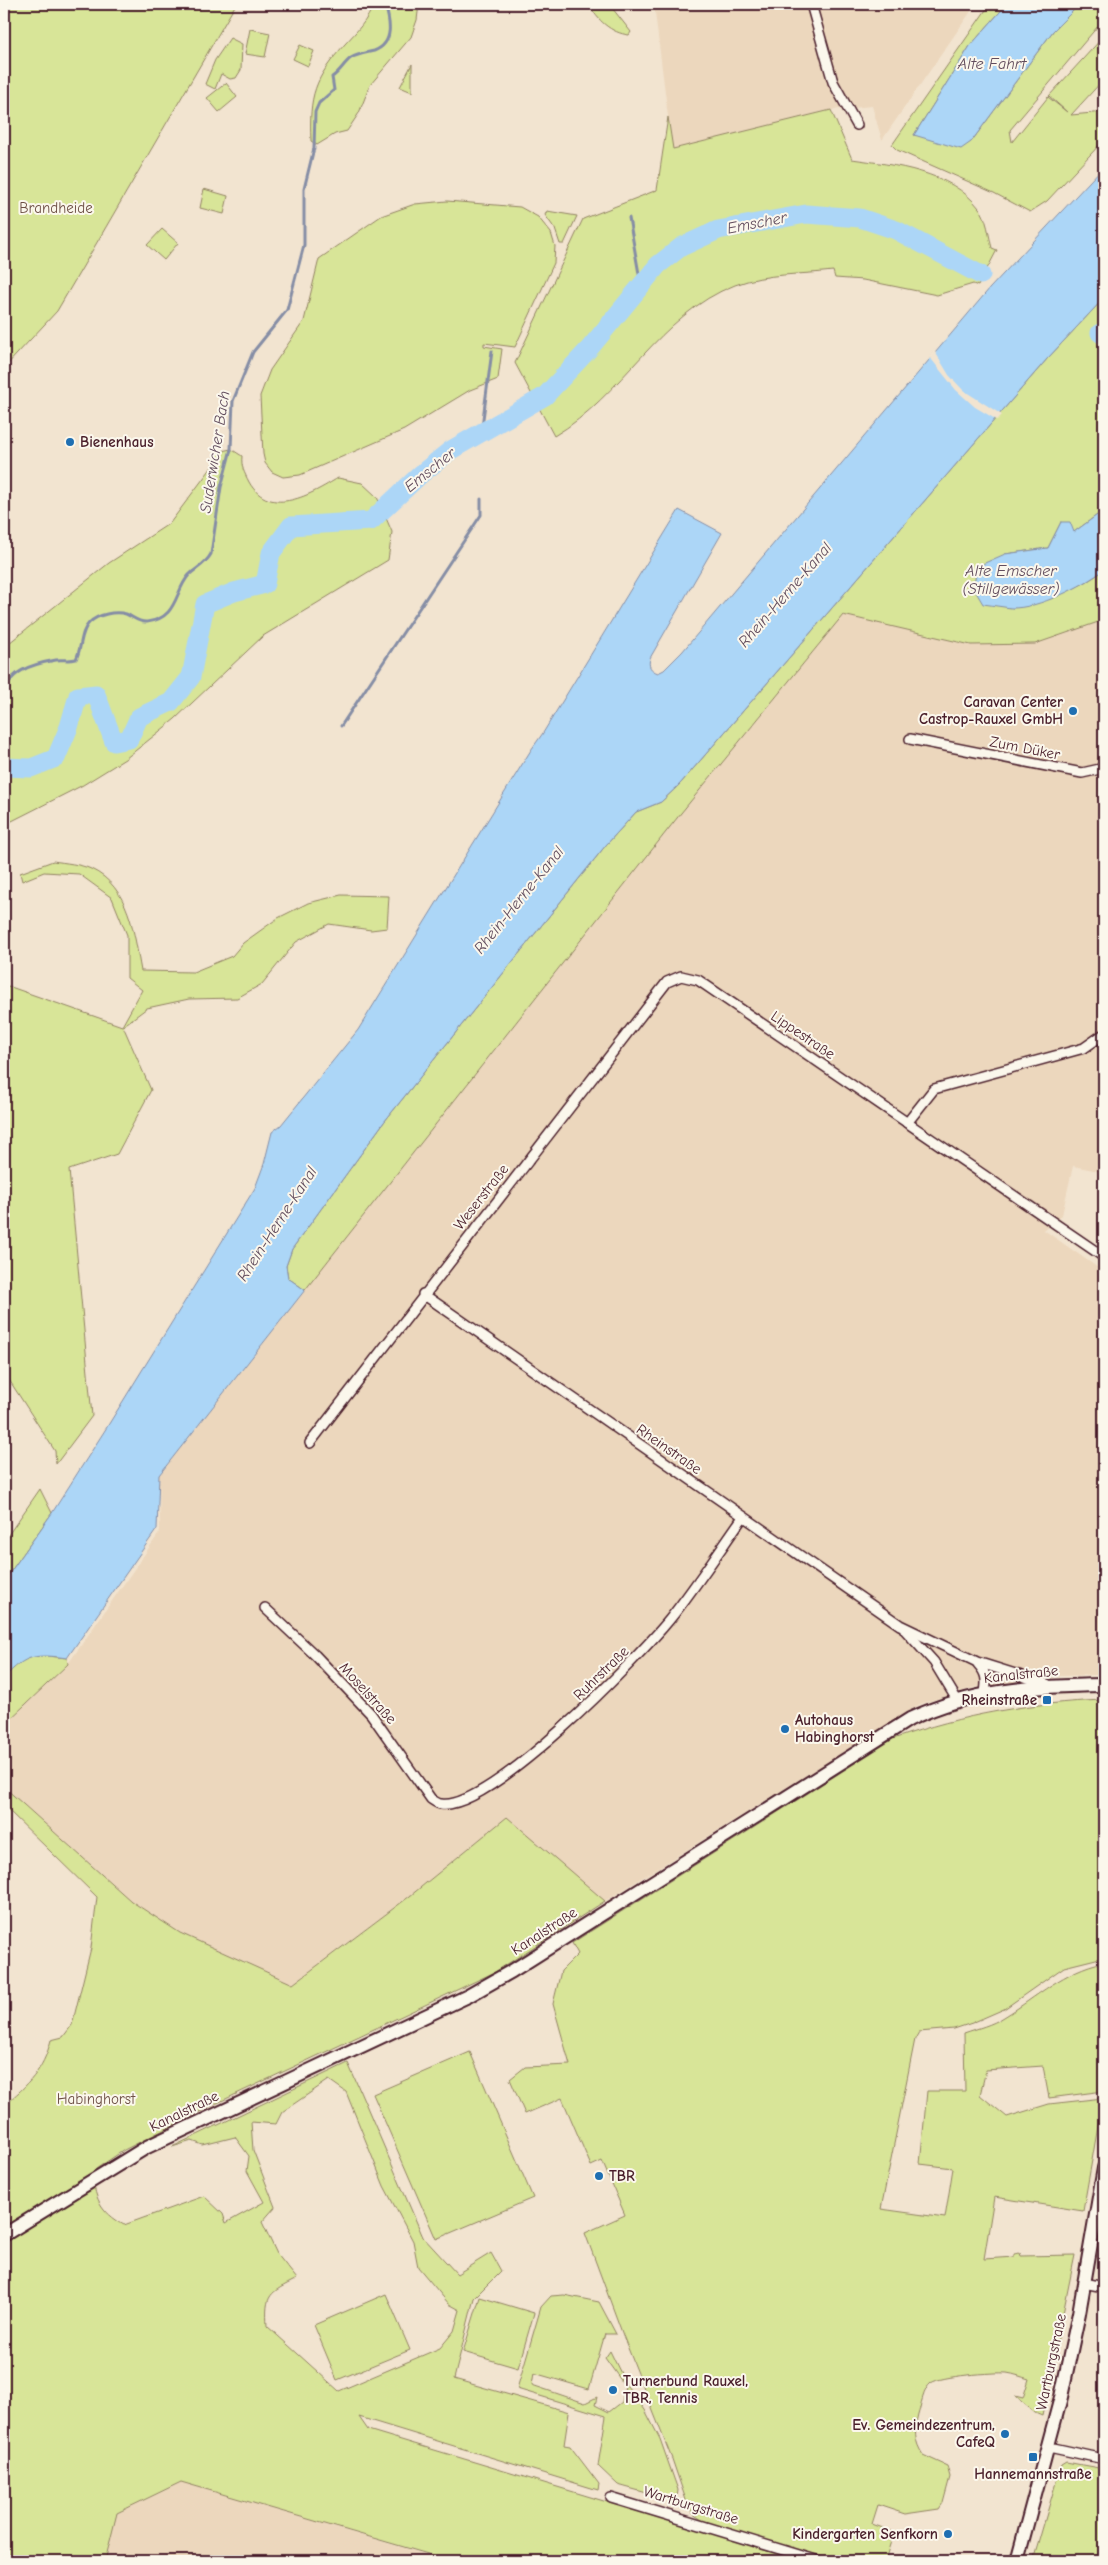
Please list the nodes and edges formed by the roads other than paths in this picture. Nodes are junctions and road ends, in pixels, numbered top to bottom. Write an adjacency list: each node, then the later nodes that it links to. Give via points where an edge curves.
1 (811, 4): 2 (street, via 833,82)
2 (857, 125)
3 (910, 739): 4 (street, Zum Düker, via 1082,773)
4 (1104, 765)
5 (681, 976): 7 (street, Lippestraße, via 698,980); 9 (street, Weserstraße, via 667,982)
6 (1104, 1034): 7 (street, via 1084,1048 934,1090)
7 (907, 1123): 8 (street, Lippestraße)
8 (1104, 1257)
9 (423, 1294): 10 (street, Weserstraße); 11 (street, Rheinstraße)
10 (310, 1443)
11 (743, 1517): 13 (street, Rheinstraße); 19 (street, Ruhrstraße, via 695,1585 642,1651 556,1735 492,1786 454,1803)
12 (265, 1608): 19 (street, Moselstraße, via 372,1714 431,1799)
13 (900, 1625): 14 (street, Rheinstraße); 18 (street, Rheinstraße, via 934,1662)
14 (977, 1662): 16 (street, Rheinstraße); 17 (street, via 988,1680)
15 (1104, 1685): 16 (main road, Kanalstraße)
16 (1056, 1686): 17 (main road, Kanalstraße)
17 (985, 1693): 18 (main road, Kanalstraße)
18 (957, 1700): 21 (main road, Kanalstraße, via 889,1730 468,1996 148,2146)
19 (440, 1804)
20 (1104, 2168): 22 (main road, Wartburgstraße)
21 (4, 2235)
22 (1084, 2283): 23 (street); 24 (main road, Wartburgstraße)
23 (1104, 2287)
24 (1049, 2447): 25 (street); 28 (main road, Wartburgstraße)
25 (1104, 2459)
26 (611, 2498): 27 (street, Wartburgstraße)
27 (819, 2561)
28 (1017, 2561)

